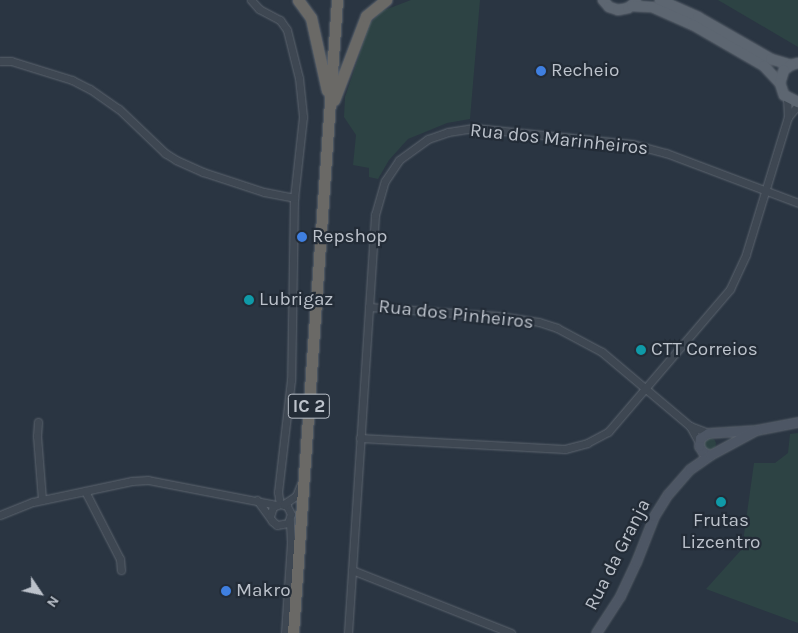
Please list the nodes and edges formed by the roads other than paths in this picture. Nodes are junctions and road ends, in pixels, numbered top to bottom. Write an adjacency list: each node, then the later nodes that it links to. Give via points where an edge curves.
1 (251, 0): 17 (street, via 259,9 280,20 287,30 299,78 303,117)
2 (298, 0): 15 (highway, via 311,18 326,86)
3 (338, 0): 12 (highway, IC 2); 15 (highway, IC 2)
4 (386, 0): 12 (highway, via 366,16)
5 (603, 0): 7 (main road, via 618,10)
6 (660, 0): 9 (main road, via 698,17 771,58)
7 (635, 3): 10 (main road, via 686,21 764,66)
8 (0, 61): 17 (street, via 11,61 90,89 176,160 264,192)
9 (794, 64): 10 (main road, via 782,74)
10 (780, 83): 11 (main road)
11 (787, 98): 13 (main road); 14 (street)
12 (334, 101): 45 (highway, IC 2)
13 (798, 103): 14 (street)
14 (788, 117): 16 (street)
15 (329, 118): 31 (highway, IC 2)
16 (765, 189): 18 (street, Rua dos Marinheiros); 19 (street, Rua dos Marinheiros, via 632,144 474,128 448,132 428,139 408,152 385,182 375,214); 20 (street, via 746,254 730,289)
17 (294, 198): 35 (street, via 291,380 278,492)
18 (798, 203)
19 (369, 307): 20 (street, Rua dos Pinheiros, via 539,322 590,345); 26 (street, Rua dos Marinheiros)
20 (646, 388): 23 (street, Rua dos Pinheiros); 26 (street, via 608,432 587,443 564,449)
21 (38, 422): 33 (street)
22 (798, 422): 24 (main road)
23 (690, 426): 25 (street, Rua dos Pinheiros); 27 (street, Rua dos Pinheiros)
24 (756, 430): 25 (main road); 28 (main road)
25 (712, 433): 27 (main road, via 702,436); 28 (main road, via 720,439)
26 (360, 438): 42 (street, Rua dos Marinheiros)
27 (699, 445): 29 (main road, via 705,454); 30 (main road, Rua da Granja)
28 (720, 450): 29 (main road)
29 (710, 455): 30 (main road, Rua da Granja)
30 (690, 469): 48 (main road, Rua da Granja, via 658,509 628,580)
31 (304, 476): 35 (street, via 296,496); 44 (highway, IC 2)
32 (85, 491): 33 (street); 34 (street, via 148,480); 41 (street, via 120,559)
33 (42, 500): 36 (street)
34 (257, 500): 35 (street); 37 (street)
35 (280, 504): 37 (street, via 271,510); 38 (street, via 291,511)
36 (0, 515)
37 (270, 516): 39 (street, via 274,523)
38 (290, 520): 39 (street); 40 (street)
39 (280, 525): 40 (street)
40 (290, 535): 43 (street)
41 (121, 570)
42 (352, 570): 46 (street, Rua dos Marinheiros); 47 (street)
43 (285, 633)
44 (293, 633)
45 (298, 633)
46 (348, 633)
47 (511, 633)
48 (596, 633)

